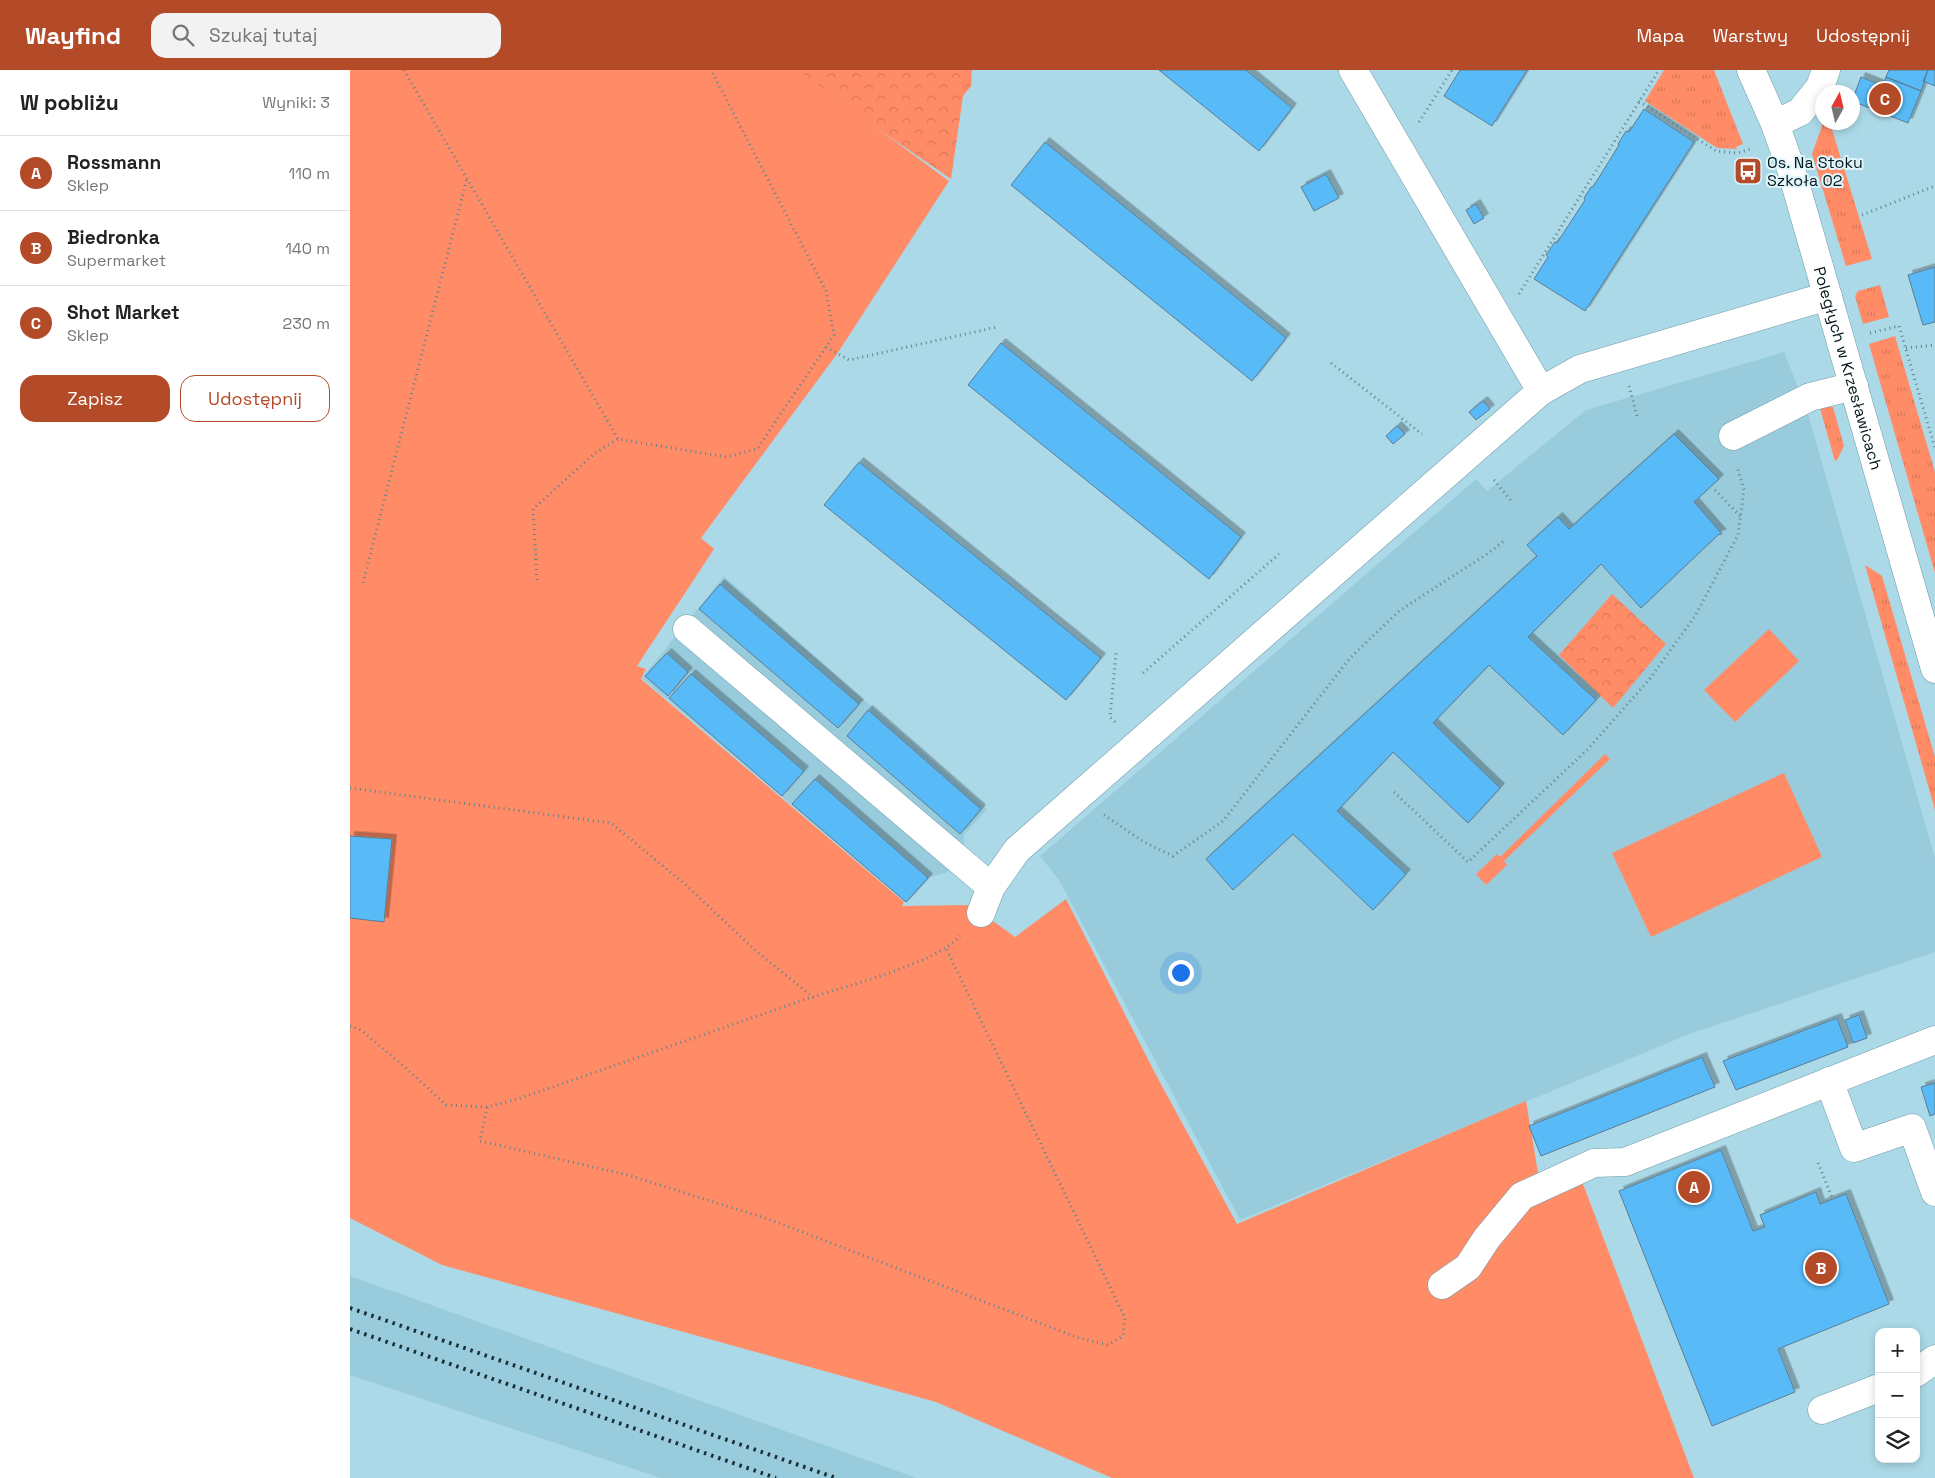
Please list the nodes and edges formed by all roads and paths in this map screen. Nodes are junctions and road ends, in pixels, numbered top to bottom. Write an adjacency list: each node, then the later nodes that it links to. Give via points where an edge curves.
1 (404, 70): 12 (path)
2 (711, 70): 20 (path, via 826,291 834,335)
3 (1353, 70): 25 (street)
4 (1452, 70): 10 (path)
5 (1659, 70): 8 (path)
6 (1751, 70): 9 (street, Poległych w Krzesławicach)
7 (1826, 70): 9 (street, via 1820,87 1800,112)
8 (1639, 101): 11 (path, via 1716,150 1738,152); 16 (path)
9 (1775, 124): 15 (street, Poległych w Krzesławicach)
10 (1417, 125)
11 (1752, 148)
12 (467, 178): 29 (path); 38 (path)
13 (1935, 186): 14 (path)
14 (1862, 215)
15 (1828, 296): 24 (street, Poległych w Krzesławicach); 25 (street, via 1580,370)
16 (1517, 297)
17 (997, 327): 20 (path, via 849,360)
18 (1862, 335): 21 (path, via 1898,326)
19 (1935, 345): 21 (path)
20 (826, 347): 29 (path, via 757,449 726,457)
21 (1906, 348): 30 (path)
22 (1331, 363): 27 (path)
23 (1629, 386): 26 (path)
24 (1854, 386): 28 (street, via 1810,397); 41 (street, Poległych w Krzesławicach)
25 (1541, 391): 46 (street)
26 (1637, 416)
27 (1422, 434)
28 (1733, 436): 34 (path, via 1736,465 1744,490)
29 (618, 439): 37 (path, via 595,454 533,509)
30 (1935, 448)
31 (1494, 480): 33 (path)
32 (1714, 490): 34 (path)
33 (1512, 502)
34 (1740, 516): 45 (path, via 1738,535 1695,616 1649,680 1587,750 1468,862)
35 (1504, 541): 46 (path, via 1399,611 1350,658 1222,821 1173,856 1144,842)
36 (1279, 554): 42 (path)
37 (537, 580)
38 (363, 584)
39 (687, 628): 47 (street)
40 (1116, 653): 43 (path, via 1110,717)
41 (1935, 669)
42 (1143, 673)
43 (1116, 724)
44 (350, 788): 50 (path, via 611,823)
45 (1394, 792)
46 (1076, 796): 47 (street, via 1017,850)
47 (992, 887): 48 (street)
48 (981, 913): 49 (path)
49 (946, 948): 50 (path, via 919,962); 54 (path, via 1125,1318 1123,1336 1108,1345 1079,1338 771,1220 628,1175 480,1141)
50 (813, 997): 54 (path, via 518,1100)
51 (350, 1026): 54 (path, via 361,1030 446,1106)
52 (1935, 1040): 53 (street)
53 (1829, 1081): 56 (street, via 1854,1148 1912,1128); 58 (street, via 1625,1162 1594,1163 1522,1196 1468,1267)
54 (487, 1107)
55 (1818, 1163): 57 (path)
56 (1935, 1192)
57 (1833, 1200)
58 (1442, 1285)
59 (1935, 1359): 60 (street)
60 (1917, 1373)
61 (1875, 1390): 62 (street)
62 (1822, 1410)

